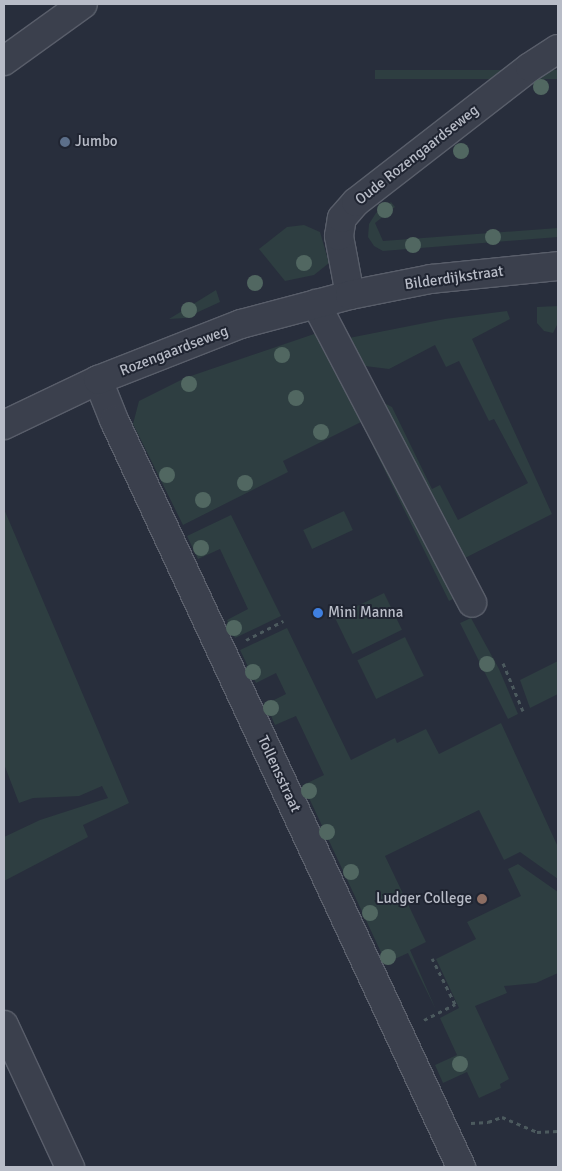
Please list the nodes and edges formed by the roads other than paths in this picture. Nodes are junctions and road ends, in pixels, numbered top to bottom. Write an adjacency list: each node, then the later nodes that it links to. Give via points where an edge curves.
1 (83, 4): 3 (street)
2 (558, 49): 5 (street, Oude Rozengaardseweg, via 530,67 356,202 342,218 339,236)
3 (4, 61)
4 (558, 266): 5 (street, Bilderdijkstraat, via 431,279)
5 (350, 295): 6 (street, Rozengaardseweg)
6 (316, 304): 7 (street, Rozengaardseweg, via 240,324); 9 (street)
7 (98, 380): 8 (street, Rozengaardseweg); 12 (street, Tollensstraat)
8 (4, 425)
9 (472, 603)
10 (4, 1025): 11 (street)
11 (70, 1167)
12 (461, 1167)

